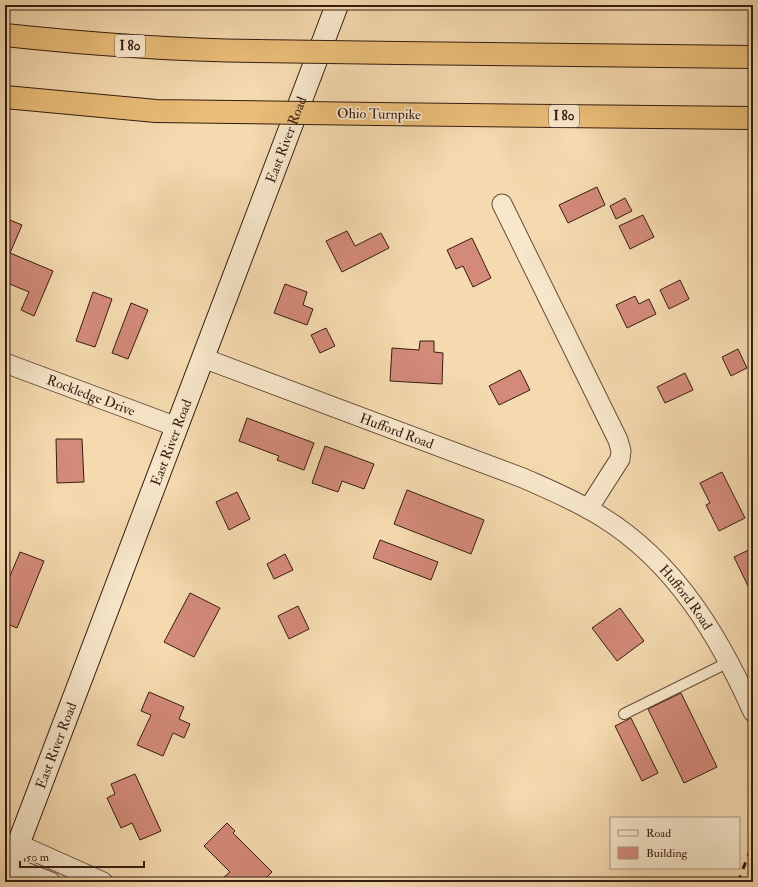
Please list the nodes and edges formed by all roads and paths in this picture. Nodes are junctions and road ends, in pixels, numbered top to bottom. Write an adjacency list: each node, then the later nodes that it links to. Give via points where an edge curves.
1 (337, 5): 7 (main road, East River Road)
2 (5, 35): 3 (highway, I 80, bridge, via 90,44 206,50)
3 (753, 57)
4 (5, 96): 5 (highway, Ohio Turnpike / I 80, bridge, via 156,111)
5 (753, 118)
6 (502, 204): 10 (street, via 618,440 620,459)
7 (203, 358): 9 (main road, East River Road); 10 (street, Hufford Road, via 523,478)
8 (5, 363): 9 (street, Rockledge Drive)
9 (177, 428): 14 (main road, East River Road)
10 (588, 509): 11 (street, Hufford Road, via 624,532 671,576 699,610)
11 (729, 662): 12 (street, Hufford Road); 13 (lane)
12 (753, 712)
13 (624, 714)
14 (18, 844): 15 (main road, East River Road); 17 (street)
15 (8, 873): 16 (street)
16 (51, 882)
17 (103, 882)

